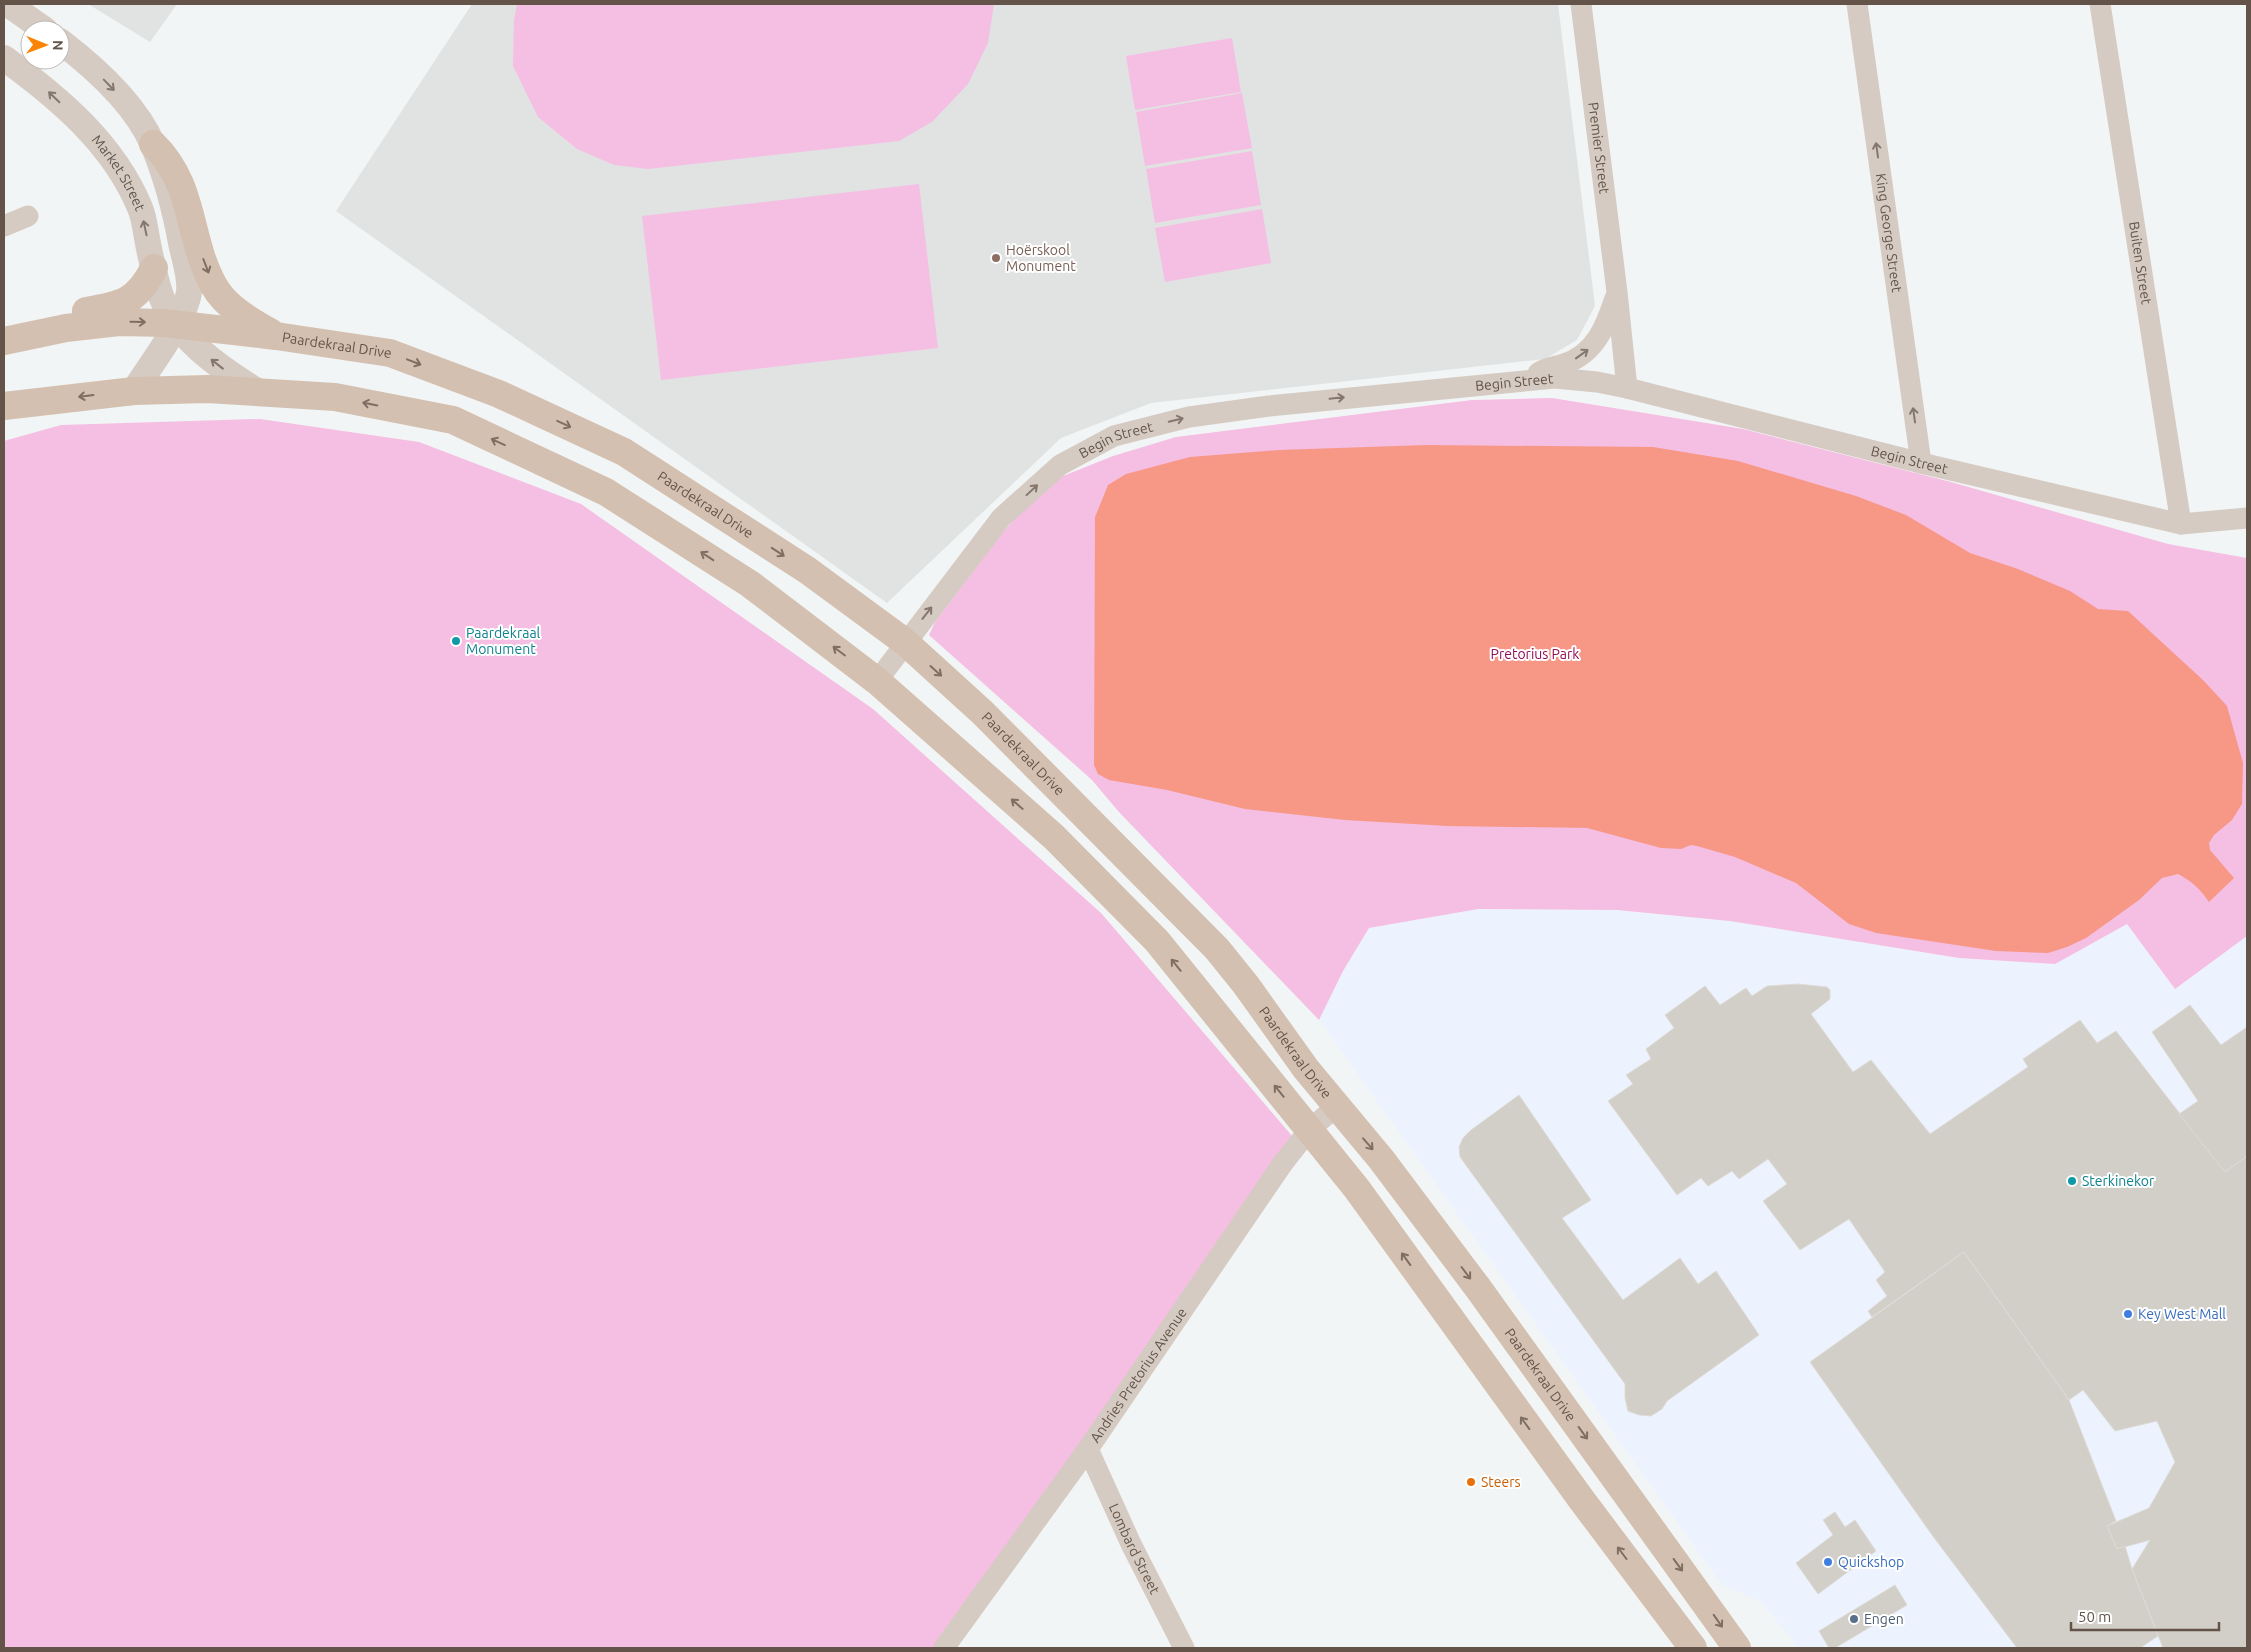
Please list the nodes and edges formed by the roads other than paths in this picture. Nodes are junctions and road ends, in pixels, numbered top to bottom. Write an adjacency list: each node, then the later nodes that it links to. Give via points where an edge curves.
1 (8, 4): 5 (street)
2 (1581, 4): 12 (street, Premier Street)
3 (1857, 4): 22 (street, King George Street, one-way to 3)
4 (2100, 4): 24 (street, Buiten Street)
5 (30, 20)
6 (70, 49): 8 (street, one-way to 8, via 128,105)
7 (4, 58): 11 (street, Market Street, one-way to 7, via 140,209 116,163 90,131 44,87)
8 (152, 144): 13 (street, via 175,209 190,290); 15 (main road, one-way to 15, via 167,158 180,182 214,287 249,320)
9 (28, 216): 10 (street)
10 (4, 226)
11 (154, 268): 13 (street, Market Street, via 167,311); 14 (main road, via 145,286 120,304)
12 (1617, 292): 17 (street, Premier Street, one-way to 12, via 1545,368 1564,364 1588,350 1607,322); 18 (street, Premier Street)
13 (177, 323): 15 (main road, Paardekraal Drive); 16 (main road, Paardekraal Drive, one-way to 13, via 66,328 119,322); 19 (street); 20 (street, Market Street, one-way to 13, via 213,361)
14 (4, 328)
15 (276, 336): 25 (main road, Paardekraal Drive, one-way to 25, via 390,353 499,394 624,452 807,570)
16 (4, 341)
17 (1523, 382): 18 (street, Begin Street, via 1555,378); 25 (street, Begin Street, one-way to 17, via 1001,518 1060,465 1114,436 1188,417 1269,406)
18 (1627, 388): 22 (street, Begin Street)
19 (134, 391): 20 (main road); 21 (main road, one-way to 21)
20 (257, 391): 26 (main road, one-way to 20, via 750,584 606,492 480,433 452,420 335,397)
21 (4, 406)
22 (1921, 463): 24 (street, Begin Street)
23 (2247, 518): 24 (street, Begin Street)
24 (2181, 524)
25 (905, 642): 26 (street, Begin Street); 27 (main road, Paardekraal Drive, one-way to 27, via 983,713 1217,949)
26 (877, 681): 28 (main road, one-way to 26, via 1150,934 1054,837)
27 (1336, 1107): 28 (street, Andries Pretorius Avenue); 33 (main road, Paardekraal Drive, one-way to 33, via 1381,1159 1478,1288)
28 (1310, 1129): 29 (street, Andries Pretorius Avenue, via 1256,1201); 32 (main road, one-way to 28)
29 (1088, 1449): 30 (street, Andries Pretorius Avenue); 31 (street, Lombard Street, via 1131,1544)
30 (944, 1648)
31 (1184, 1648)
32 (1693, 1648)
33 (1737, 1648)

